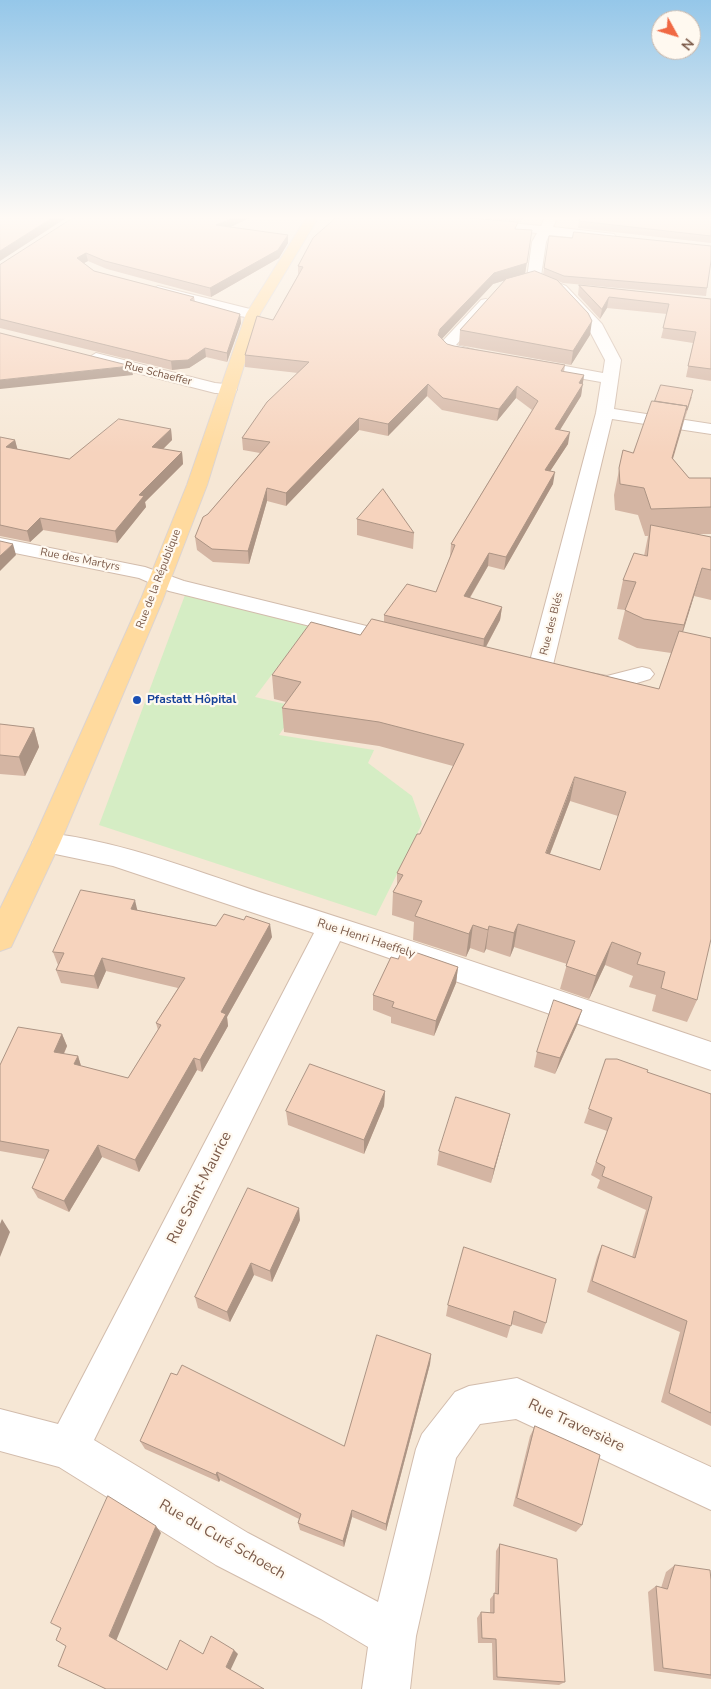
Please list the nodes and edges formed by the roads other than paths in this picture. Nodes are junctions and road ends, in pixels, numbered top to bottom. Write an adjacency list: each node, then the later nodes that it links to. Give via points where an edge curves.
1 (183, 297): 5 (street)
2 (264, 297): 5 (main road, Rue de la République)
3 (491, 297): 7 (street, via 447,345 454,352)
4 (568, 297): 9 (street, Rue des Blés, via 594,324 613,360)
5 (253, 314): 10 (main road, Rue de la République)
6 (84, 355): 10 (street, Rue Schaeffer)
7 (494, 358)
8 (513, 362): 9 (street)
9 (610, 379): 11 (street, Rue des Blés)
10 (229, 389): 14 (main road, Rue de la République, via 197,485)
11 (605, 413): 12 (street); 17 (street, Rue des Blés)
12 (711, 429)
13 (0, 544): 14 (street, Rue des Martyrs, via 145,573)
14 (160, 580): 15 (street); 19 (main road, Rue de la République)
15 (423, 647)
16 (490, 663): 17 (street, Rue des Blés, via 518,670)
17 (556, 673): 18 (street, via 607,684)
18 (642, 674)
19 (46, 843): 20 (street, Rue Henri Haeffely, via 115,856); 21 (main road, Rue de la République)
20 (332, 927): 22 (street, Rue Henri Haeffely); 24 (street, Rue Saint-Maurice)
21 (0, 939)
22 (711, 1056)
23 (0, 1430): 24 (street, Rue du Curé Schoech)
24 (68, 1448): 26 (street, Rue du Curé Schoech, via 232,1549 337,1603)
25 (711, 1489): 26 (street, Rue Traversière, via 517,1398 469,1406 437,1449)
26 (392, 1636): 27 (street)
27 (386, 1689)

